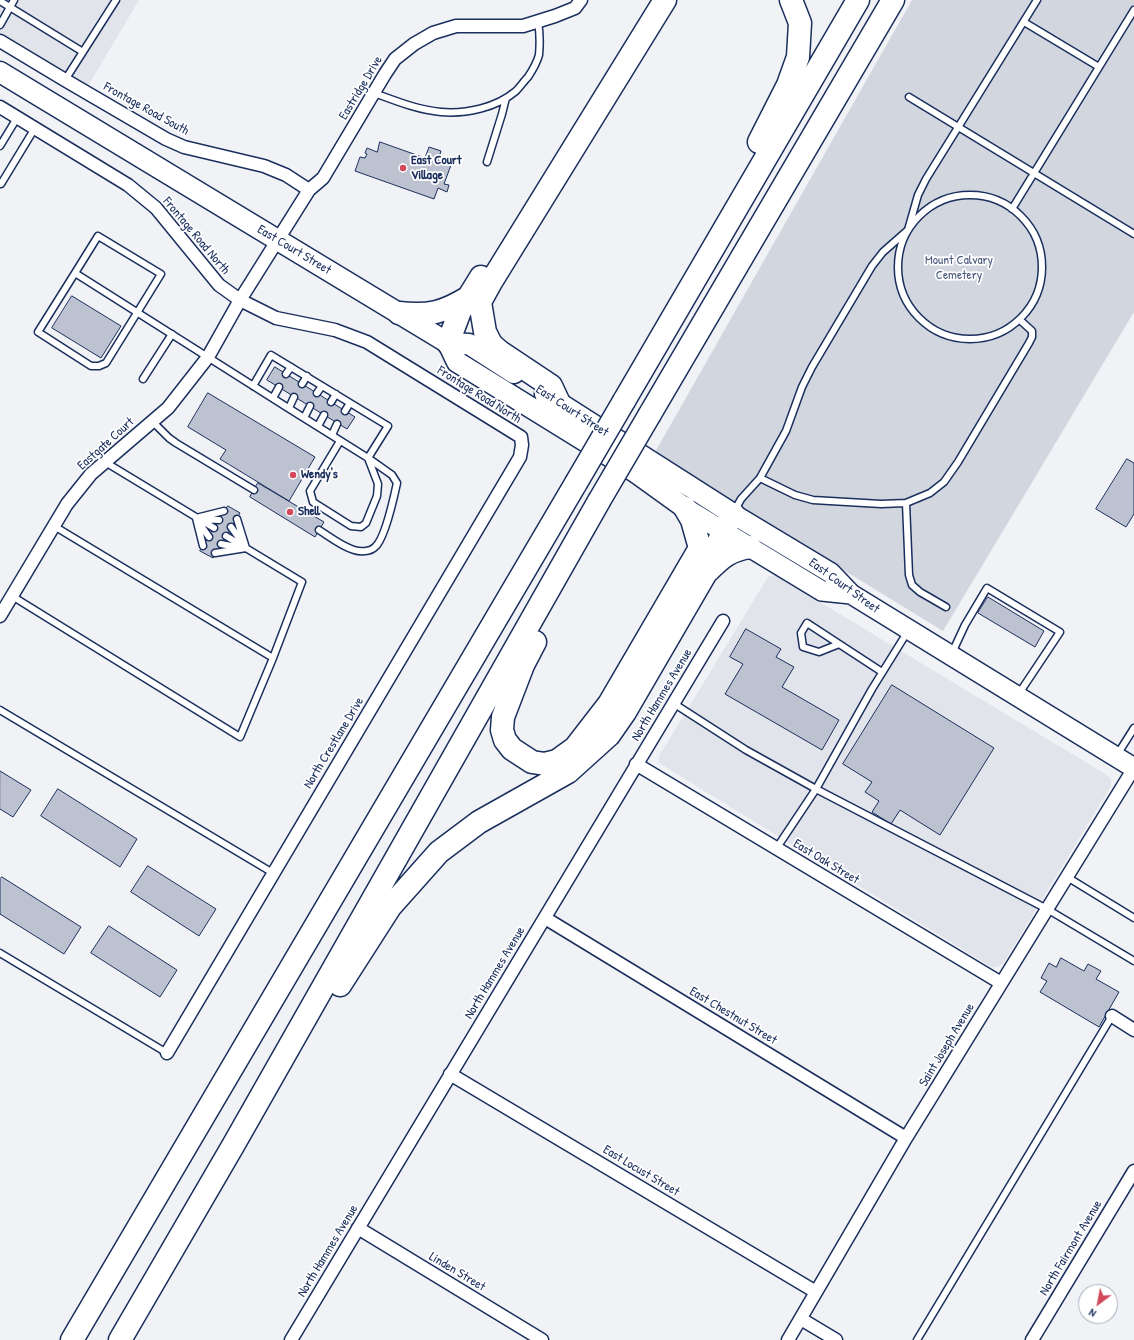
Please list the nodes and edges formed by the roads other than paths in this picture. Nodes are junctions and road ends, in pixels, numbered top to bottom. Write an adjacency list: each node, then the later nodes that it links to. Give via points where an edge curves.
1 (14, 0): 11 (lane)
2 (116, 0): 17 (lane)
3 (581, 0): 13 (street, Eastridge Drive, via 575,8)
4 (648, 0): 39 (highway)
5 (665, 0): 39 (highway, via 490,282)
6 (791, 0): 45 (highway, via 800,23 798,57 788,85)
7 (858, 0): 45 (highway)
8 (893, 0): 77 (highway, bridge, via 638,434)
9 (1037, 0): 14 (lane)
10 (0, 1): 11 (lane)
11 (10, 8): 15 (lane); 17 (lane)
12 (1134, 10): 18 (lane)
13 (538, 22): 21 (street, Eastridge Drive, via 523,26 456,26 433,33 395,59); 23 (lane, via 538,57 517,90)
14 (1024, 22): 18 (lane); 26 (lane)
15 (0, 25)
16 (0, 41): 20 (street, Frontage Road South)
17 (83, 52): 20 (lane)
18 (1099, 67): 30 (lane)
19 (0, 72): 36 (highway, East Court Street)
20 (65, 80): 32 (street, Frontage Road South, via 166,139 184,147 264,166 286,175)
21 (374, 92): 23 (lane, via 413,107 441,112 466,112); 32 (street, Eastridge Drive, via 323,178)
22 (909, 97): 26 (lane)
23 (506, 98): 29 (lane)
24 (0, 107): 25 (street, Frontage Road North)
25 (17, 118): 27 (street, Frontage Road North); 28 (lane)
26 (958, 127): 30 (lane); 34 (lane, via 926,179)
27 (35, 128): 31 (lane); 38 (street, Frontage Road North, via 128,185 156,208 219,285)
28 (0, 146)
29 (487, 162)
30 (1034, 173): 33 (lane); 35 (lane)
31 (0, 184)
32 (309, 190): 36 (street, Eastridge Drive)
33 (1012, 209): 34 (lane, via 995,199 970,195 946,199 924,211); 42 (lane, via 1033,230 1042,254 1042,279 1034,302)
34 (908, 230): 42 (lane, via 899,252 898,274 904,297 923,321 935,330 956,339 979,340 1001,333); 75 (lane, via 883,252 872,266 841,317 812,367 786,431)
35 (1134, 234)
36 (278, 241): 38 (street, Eastridge Drive); 41 (highway, East Court Street)
37 (75, 273): 40 (lane); 40 (lane, via 98,236 161,274); 40 (lane, via 38,332 92,366 106,363)
38 (240, 300): 46 (street, Eastgate Court); 72 (street, Frontage Road North, via 276,318 335,330 367,342 520,437)
39 (475, 300): 41 (highway, via 437,313); 44 (highway, via 460,311); 61 (highway, via 491,344 551,386)
40 (137, 312): 43 (lane)
41 (399, 313): 44 (highway, East Court Street)
42 (1020, 320): 78 (lane, via 1032,331 1032,337 958,462 944,482 930,493)
43 (172, 334): 46 (lane); 50 (lane)
44 (448, 343): 61 (highway, East Court Street, via 468,344); 79 (highway, via 457,362 629,468)
45 (654, 348): 135 (highway, bridge)
46 (208, 357): 52 (lane); 67 (street, Eastgate Court, via 168,408)
47 (291, 367): 48 (lane); 49 (lane); 52 (lane, via 272,355)
48 (286, 374)
49 (306, 376): 51 (lane); 53 (lane)
50 (143, 380)
51 (302, 384)
52 (253, 386): 58 (lane)
53 (322, 386): 55 (lane); 56 (lane)
54 (279, 387): 58 (lane)
55 (317, 393)
56 (336, 394): 59 (lane); 60 (lane)
57 (294, 397): 63 (lane)
58 (273, 398): 63 (lane)
59 (331, 402)
60 (350, 403): 64 (lane); 73 (lane, via 388,426)
61 (559, 403): 84 (highway, East Court Street)
62 (310, 406): 66 (lane)
63 (288, 408): 66 (lane)
64 (345, 411)
65 (324, 415): 69 (lane)
66 (304, 418): 69 (lane)
67 (153, 422): 74 (street, Eastgate Court); 76 (lane, via 176,443)
68 (338, 424): 70 (lane)
69 (318, 426): 70 (lane)
70 (332, 435): 71 (lane)
71 (340, 441): 73 (lane); 73 (lane, via 310,491 313,502 351,526 361,527 366,523 377,496 378,484)
72 (522, 445): 117 (street, North Crestlane Drive, via 520,457)
73 (368, 458): 88 (lane, via 392,475 397,483 381,539 375,548 355,551)
74 (105, 462): 81 (lane); 85 (street, Eastgate Court, via 91,474 67,504)
75 (760, 478): 78 (lane, via 813,500); 84 (lane, via 740,499)
76 (254, 490)
77 (604, 502): 95 (highway, via 523,665 503,717 502,730 505,740 512,750 532,762 544,764 557,761 575,748 609,704); 130 (highway)
78 (906, 503): 100 (lane, via 909,575 912,585)
79 (685, 508): 84 (main road); 95 (highway, via 692,520)
80 (224, 511): 81 (lane)
81 (196, 518): 83 (lane); 87 (lane); 90 (lane); 92 (lane)
82 (237, 519): 94 (lane)
83 (219, 520)
84 (728, 522): 93 (main road); 95 (highway); 97 (highway); 98 (main road, East Court Street, via 831,573)
85 (54, 526): 99 (street, Eastgate Court); 106 (lane)
86 (232, 527): 94 (lane)
87 (214, 528)
88 (319, 530)
89 (226, 536): 94 (lane)
90 (208, 537)
91 (221, 544): 94 (lane)
92 (203, 546)
93 (750, 547): 97 (highway, via 722,557); 98 (main road, via 822,591)
94 (246, 548): 96 (lane); 106 (lane, via 302,582)
95 (700, 548)
96 (215, 553)
97 (707, 571): 130 (highway, via 609,736 568,772 479,822 439,852 390,907)
98 (851, 594): 103 (main road, East Court Street)
99 (12, 596): 101 (street, Eastgate Court); 106 (lane, via 240,737)
100 (946, 607)
101 (0, 616)
102 (723, 621): 109 (street, North Hammes Avenue)
103 (909, 630): 105 (main road, East Court Street); 107 (lane)
104 (838, 644): 104 (lane, via 807,623 801,633 803,646 819,652); 107 (lane)
105 (951, 655): 108 (main road, East Court Street); 108 (lane, via 987,588 1060,632)
106 (273, 658)
107 (882, 672): 115 (lane)
108 (1017, 696): 112 (main road, East Court Street)
109 (673, 703): 113 (street, North Hammes Avenue); 115 (lane, via 746,750)
110 (0, 710): 117 (lane)
111 (1134, 728): 112 (lane)
112 (1116, 757): 114 (main road, East Court Street)
113 (636, 764): 116 (street, East Oak Street); 120 (street, North Hammes Avenue)
114 (1134, 768): 118 (street, Saint Joseph Avenue)
115 (816, 789): 116 (lane); 119 (lane)
116 (776, 849): 124 (street, East Oak Street)
117 (274, 873): 127 (street, North Crestlane Drive)
118 (1067, 876): 119 (street, Saint Joseph Avenue); 121 (lane)
119 (1047, 909): 123 (lane); 124 (street, Saint Joseph Avenue)
120 (545, 918): 128 (street, North Hammes Avenue); 129 (street, East Chestnut Street)
121 (1134, 918)
122 (0, 953): 127 (lane)
123 (1134, 961)
124 (1001, 983): 129 (street, Saint Joseph Avenue)
125 (1112, 1016): 126 (street); 141 (lane)
126 (1134, 1030)
127 (167, 1053)
128 (450, 1074): 132 (street, North Hammes Avenue); 133 (street, East Locust Street)
129 (906, 1138): 133 (street, Saint Joseph Avenue)
130 (234, 1144): 136 (highway)
131 (1134, 1171): 142 (street, North Fairmont Avenue)
132 (358, 1228): 137 (street, North Hammes Avenue); 138 (street, Linden Street)
133 (816, 1292): 134 (street, Saint Joseph Avenue)
134 (801, 1319): 139 (street, Saint Joseph Avenue); 140 (street)
135 (72, 1340)
136 (120, 1340)
137 (291, 1340)
138 (542, 1340)
139 (788, 1340)
140 (836, 1340)
141 (917, 1340)
142 (1032, 1340)

